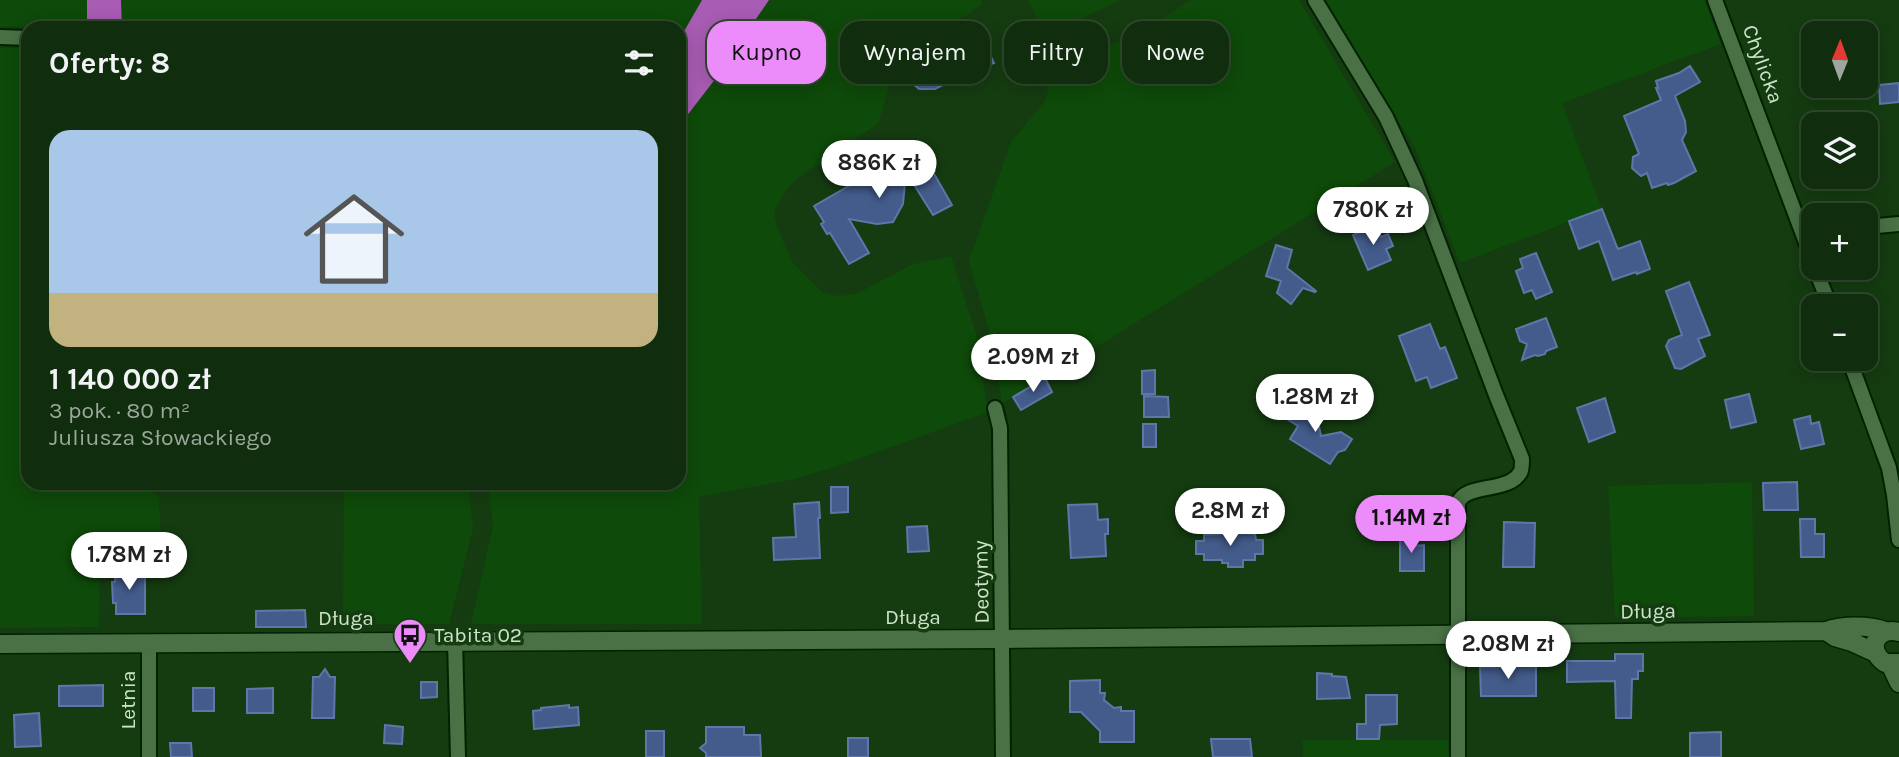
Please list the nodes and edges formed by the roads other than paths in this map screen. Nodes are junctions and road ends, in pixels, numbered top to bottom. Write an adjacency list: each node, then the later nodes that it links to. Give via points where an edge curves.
1 (1315, 0): 13 (street, via 1386,117 1415,180 1522,459 1515,478 1466,494 1458,503)
2 (1715, 0): 5 (street, Chylicka)
3 (0, 37): 4 (street)
4 (21, 38)
5 (1801, 215)
6 (1899, 224): 7 (street)
7 (1878, 226)
8 (1854, 371): 10 (street, via 1889,467)
9 (995, 408): 14 (street, Deotymy, via 1000,428)
10 (1899, 540)
11 (1892, 631): 12 (street, Długa, via 1870,627); 18 (street, via 1877,639)
12 (1826, 632): 13 (street, Długa); 18 (street, Długa)
13 (1458, 635): 14 (street, Długa); 24 (street)
14 (1002, 639): 15 (street, Długa); 23 (street, Deotymy)
15 (456, 641): 16 (street, Długa); 22 (street)
16 (149, 643): 17 (street, Długa); 21 (street, Letnia)
17 (0, 644)
18 (1875, 653): 19 (street, Długa, via 1880,660)
19 (1895, 663): 20 (street)
20 (1899, 683)
21 (149, 757)
22 (458, 757)
23 (1003, 757)
24 (1458, 757)

